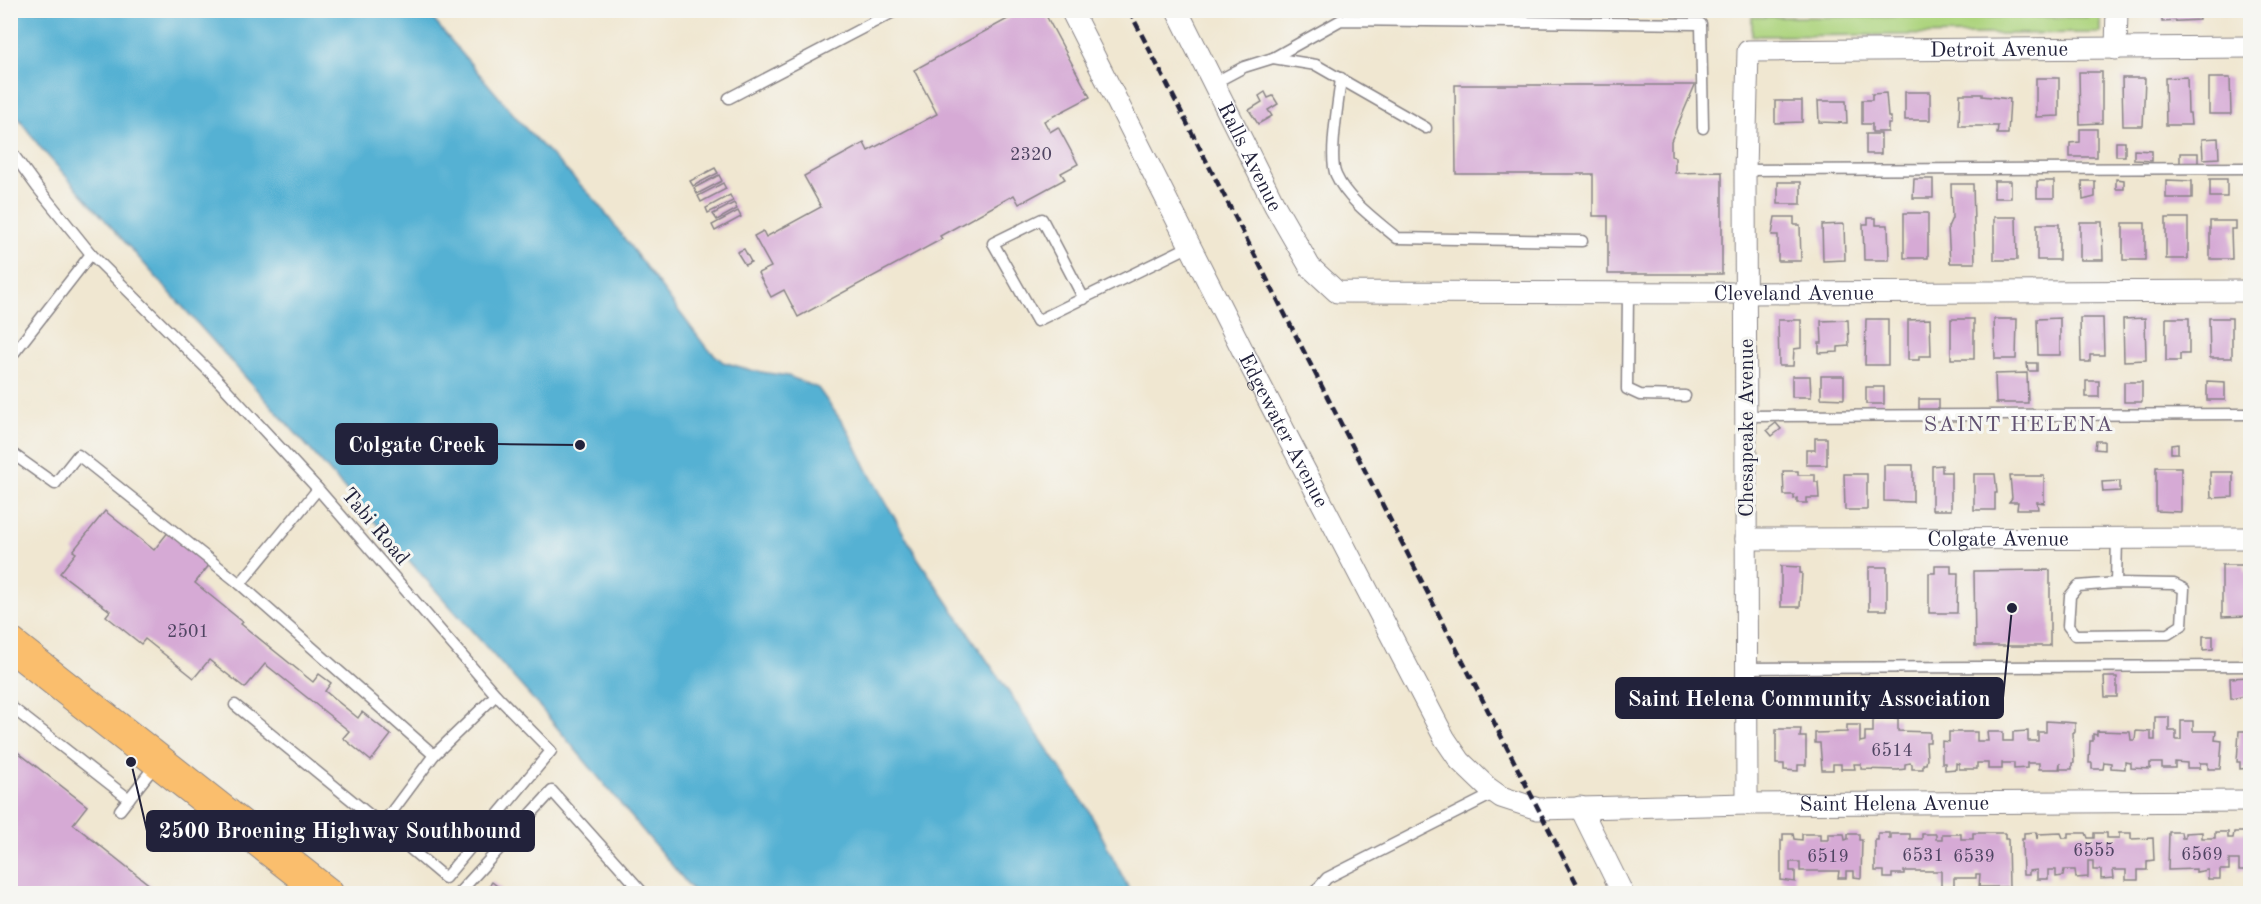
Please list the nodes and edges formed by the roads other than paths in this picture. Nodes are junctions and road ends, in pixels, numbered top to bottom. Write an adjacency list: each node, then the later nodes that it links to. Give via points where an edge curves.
1 (897, 10): 11 (lane)
2 (1071, 10): 18 (street, Edgewater Avenue)
3 (1177, 10): 10 (street, Ralls Avenue)
4 (2117, 10): 6 (street)
5 (2250, 47): 6 (street, Detroit Avenue)
6 (2116, 49): 7 (street, Detroit Avenue)
7 (1748, 51): 16 (street, Chesapeake Avenue)
8 (1273, 58): 9 (lane, via 1316,65); 10 (lane, via 1244,67); 13 (lane, via 1341,20 1701,24)
9 (1341, 78): 12 (lane); 17 (lane, via 1333,149 1335,174 1356,202 1397,238)
10 (1214, 83): 20 (street, Ralls Avenue, via 1310,267)
11 (729, 98)
12 (1426, 128)
13 (1703, 129)
14 (10, 150): 19 (lane, Tabi Road)
15 (2250, 168): 16 (lane)
16 (1745, 170): 23 (street, Chesapeake Avenue)
17 (1582, 240)
18 (1190, 246): 24 (lane); 44 (street, Edgewater Avenue, via 1445,739 1466,768)
19 (91, 254): 25 (lane); 30 (lane, Tabi Road, via 214,376)
20 (1337, 291): 22 (street, Cleveland Avenue)
21 (2250, 291): 23 (street, Cleveland Avenue)
22 (1628, 293): 23 (street, Cleveland Avenue); 26 (lane, via 1627,389 1640,395)
23 (1746, 293): 28 (street, Chesapeake Avenue)
24 (1084, 299): 24 (lane, via 1037,321 993,243 1042,219)
25 (10, 358)
26 (1685, 396)
27 (2250, 414): 28 (lane)
28 (1747, 416): 33 (street, Chesapeake Avenue)
29 (10, 452): 35 (lane, via 55,484 78,455)
30 (318, 489): 35 (lane); 39 (lane, Tabi Road)
31 (2117, 537): 32 (street, Colgate Avenue); 33 (street, Colgate Avenue); 34 (lane)
32 (2250, 537)
33 (1746, 539): 38 (street, Chesapeake Avenue)
34 (2116, 583): 34 (lane, via 2078,586 2070,596 2068,626 2075,635 2168,634 2182,625 2184,589 2174,584)
35 (240, 584): 42 (lane)
36 (10, 644): 43 (main road)
37 (2250, 666): 38 (lane)
38 (1746, 668): 47 (street, Chesapeake Avenue)
39 (496, 695): 42 (lane); 51 (lane, Tabi Road, via 551,751 445,878)
40 (235, 705): 51 (lane)
41 (10, 706): 45 (lane)
42 (434, 755): 51 (lane)
43 (159, 761): 45 (lane); 52 (main road)
44 (1496, 793): 49 (street, Edgewater Avenue); 55 (lane, via 1327,878)
45 (129, 799): 50 (lane)
46 (2250, 801): 47 (street, Saint Helena Avenue)
47 (1747, 804): 48 (street, Saint Helena Avenue)
48 (1580, 807): 49 (street, Saint Helena Avenue); 56 (street)
49 (1538, 809)
50 (120, 810)
51 (382, 825)
52 (327, 894)
53 (458, 894): 54 (lane, via 552,791)
54 (644, 894)
55 (1313, 894)
56 (1623, 894)

